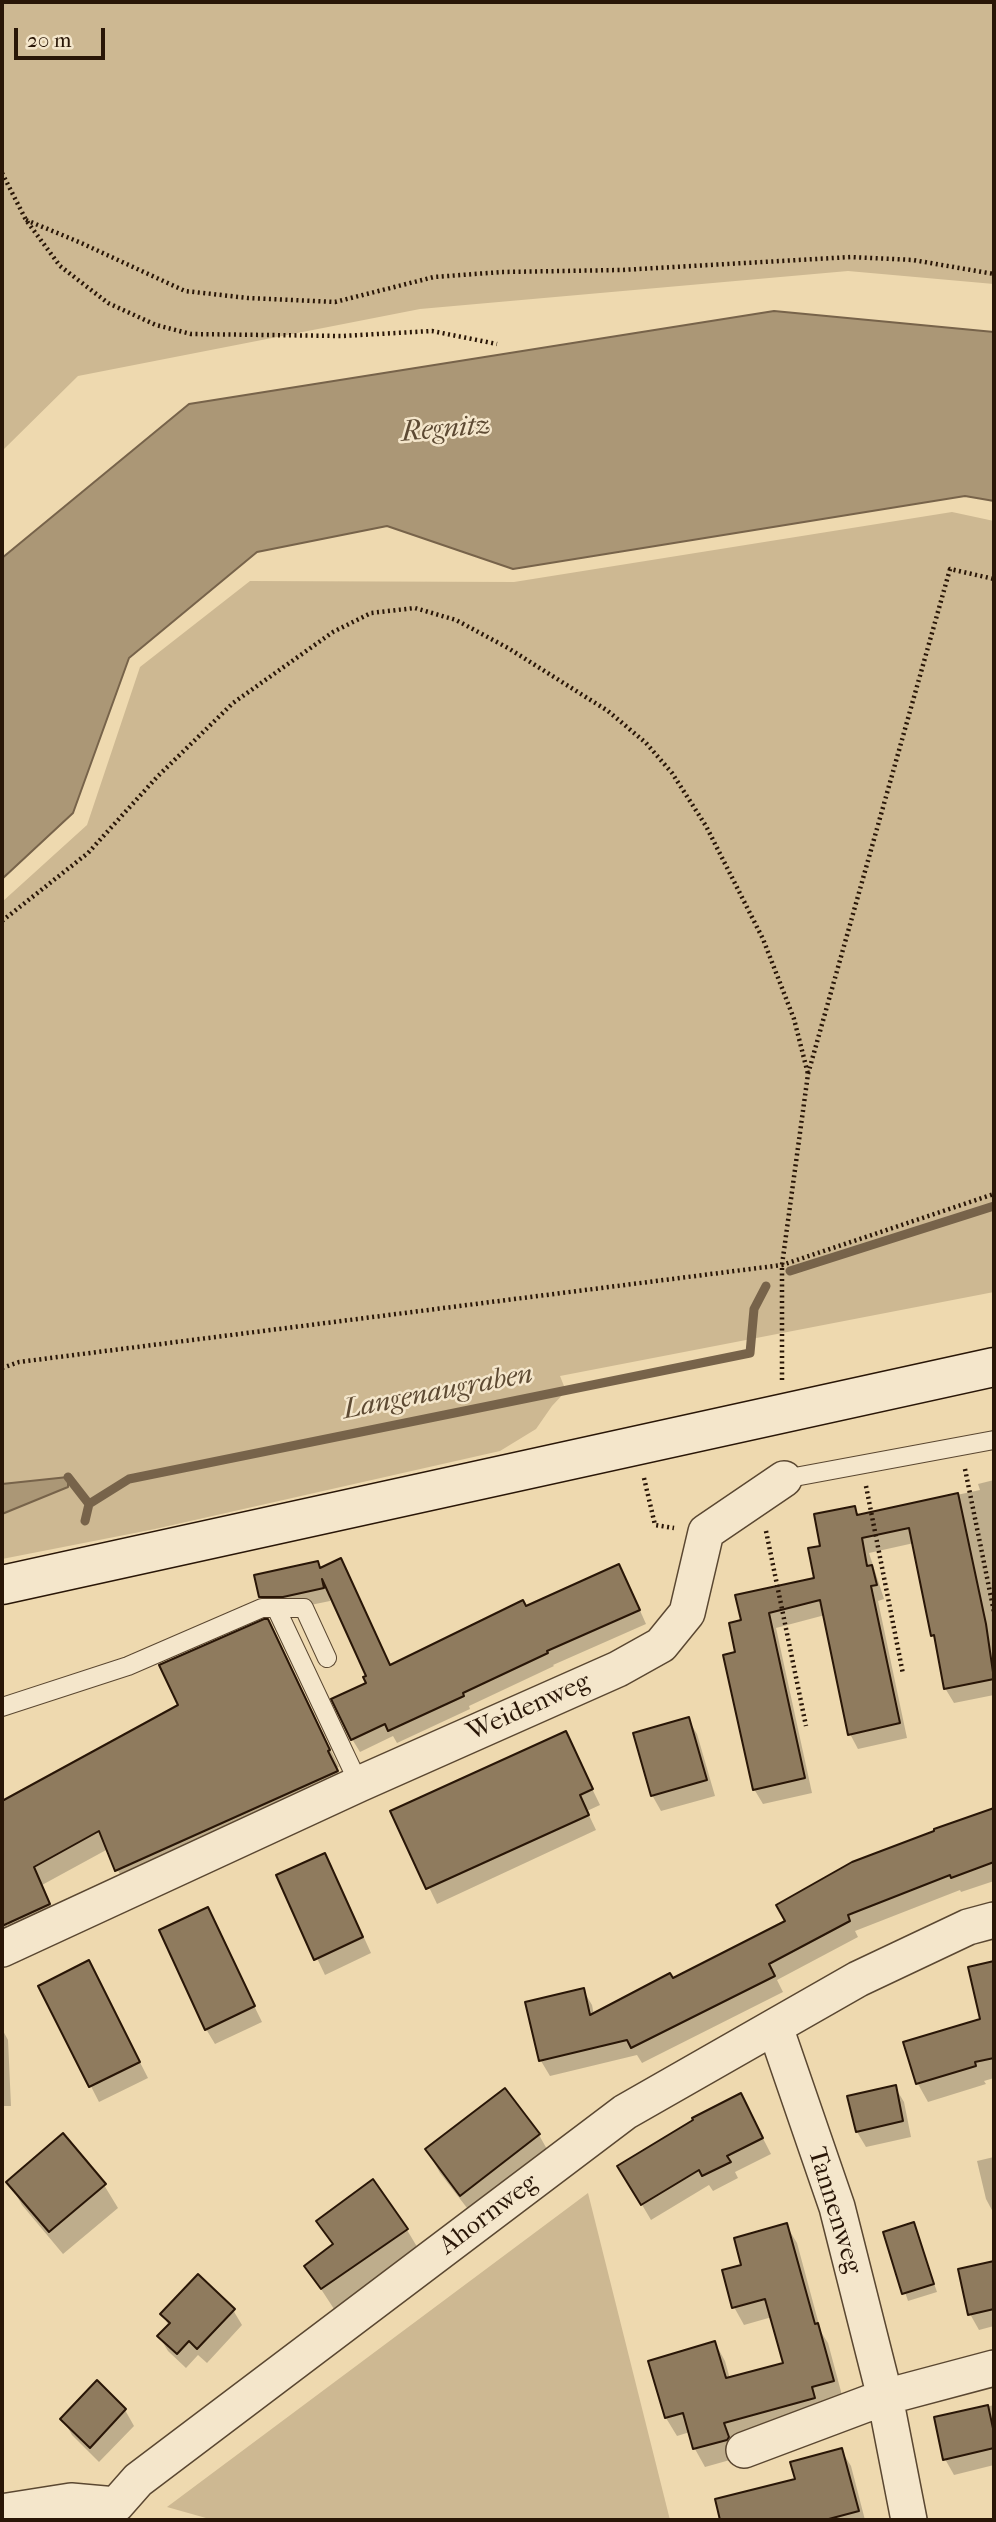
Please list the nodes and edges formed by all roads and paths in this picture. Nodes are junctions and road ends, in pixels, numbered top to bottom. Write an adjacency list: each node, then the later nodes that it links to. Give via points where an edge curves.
1 (2, 173): 2 (path)
2 (26, 220): 3 (path, via 185,291 248,298 335,302 434,276 851,257 913,260); 4 (path, via 60,266 108,303 167,328 219,335 432,331)
3 (994, 274)
4 (497, 344)
5 (994, 579): 7 (path, via 950,569)
6 (2, 921): 7 (path, via 88,853 233,703 333,632 371,613 415,608 456,620 608,711 672,773 706,826 763,939 794,1019)
7 (808, 1074): 9 (path)
8 (994, 1194): 9 (path)
9 (782, 1265): 11 (path); 12 (path)
10 (994, 1367): 12 (street)
11 (2, 1368)
12 (784, 1414): 20 (street)
13 (994, 1440): 14 (lane)
14 (960, 1446): 15 (lane); 22 (path)
15 (861, 1464): 17 (lane); 24 (path)
16 (644, 1478): 19 (path, via 655,1525)
17 (784, 1479): 18 (street)
18 (740, 1509): 19 (street); 26 (path, via 765,1531)
19 (706, 1532): 27 (street, Weidenweg, via 687,1613 661,1645 618,1669)
20 (2, 1585)
21 (276, 1608): 23 (lane, via 303,1608); 25 (lane, via 262,1608 128,1666); 27 (lane)
22 (994, 1612)
23 (327, 1658)
24 (903, 1674)
25 (2, 1707)
26 (806, 1726)
27 (359, 1784): 29 (street, Weidenweg)
28 (994, 1920): 30 (street, Ahornweg, via 968,1927 858,1979)
29 (2, 1949)
30 (775, 2027): 32 (street, Tannenweg, via 836,2207); 35 (street, Ahornweg, via 625,2112 138,2480)
31 (994, 2368): 32 (street)
32 (885, 2397): 33 (street); 36 (street, Tannenweg)
33 (744, 2450)
34 (2, 2512): 35 (street, Ahornweg, via 71,2501)
35 (115, 2512)
36 (909, 2520)

